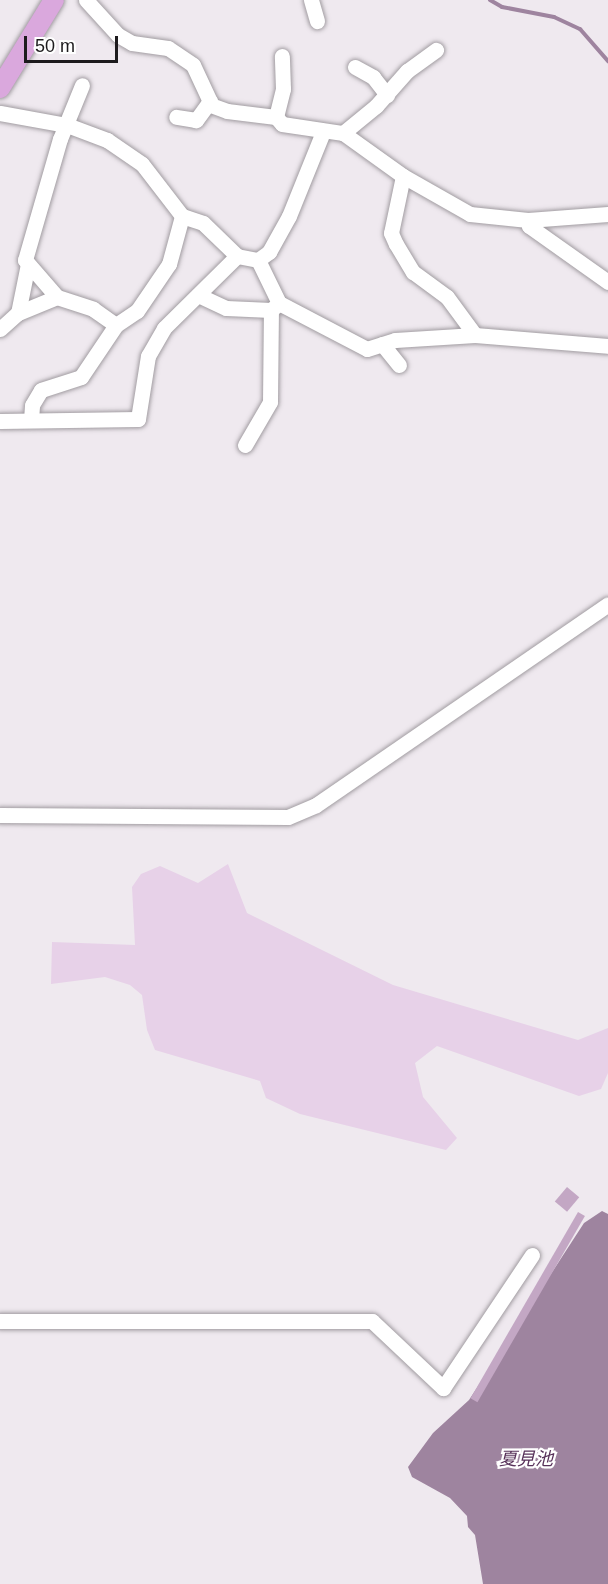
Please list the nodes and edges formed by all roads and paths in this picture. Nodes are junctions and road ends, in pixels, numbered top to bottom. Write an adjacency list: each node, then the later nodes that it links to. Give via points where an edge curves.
1 (54, 0): 9 (main road)
2 (86, 0): 11 (street, via 118,35 132,43 168,48 185,57 193,65)
3 (311, 0): 4 (street)
4 (317, 21)
5 (436, 50): 10 (street, via 407,71)
6 (282, 56): 14 (street, via 283,89)
7 (355, 67): 10 (street, via 373,77)
8 (82, 85): 15 (street)
9 (0, 88)
10 (387, 94): 17 (street)
11 (208, 104): 13 (street, via 196,120); 14 (street, via 227,111)
12 (0, 113): 15 (street)
13 (176, 117)
14 (276, 117): 16 (street, via 282,124)
15 (67, 126): 20 (street, via 107,140 142,164); 24 (street, via 27,242)
16 (323, 132): 17 (street); 23 (street, via 289,216 269,252)
17 (343, 133): 18 (street)
18 (403, 176): 21 (street, via 470,214); 32 (street, via 393,239 413,272 447,297)
19 (608, 214): 21 (street)
20 (182, 216): 22 (street, via 203,223); 30 (street, via 169,264 137,311)
21 (528, 220): 25 (street, via 529,226)
22 (237, 256): 23 (street); 26 (street)
23 (258, 260): 28 (street)
24 (28, 264): 27 (street); 29 (street)
25 (608, 282)
26 (198, 295): 28 (street, via 226,308); 36 (street, via 164,328 148,356 138,419)
27 (57, 297): 29 (street); 30 (street, via 93,309)
28 (275, 307): 33 (street, via 367,349); 38 (street, via 270,402)
29 (18, 313): 31 (street)
30 (116, 325): 36 (street, via 81,377 41,390 32,405)
31 (0, 329)
32 (475, 335): 33 (street); 34 (street)
33 (382, 344): 35 (street)
34 (608, 346)
35 (399, 365)
36 (31, 420): 37 (street)
37 (0, 421)
38 (245, 445)
39 (608, 604): 40 (street, via 316,805 288,817)
40 (0, 814)
41 (532, 1255): 42 (street, via 443,1388 372,1321)
42 (0, 1321)

